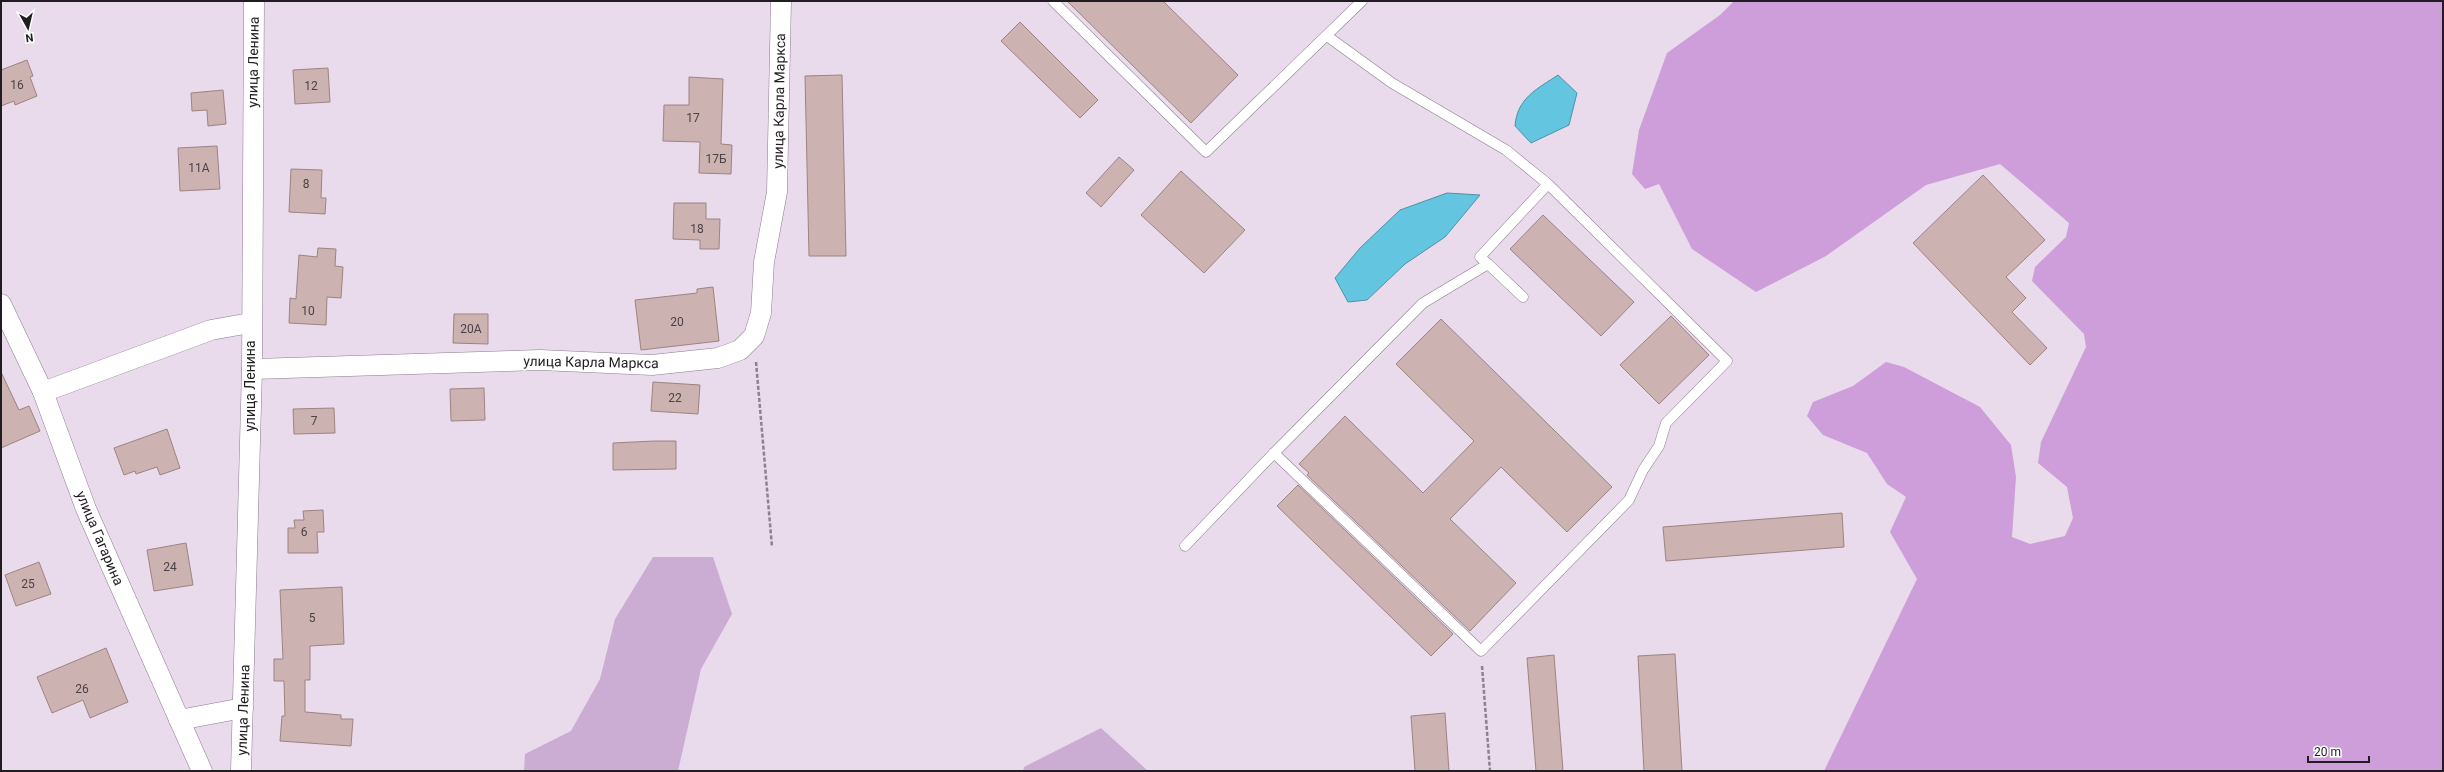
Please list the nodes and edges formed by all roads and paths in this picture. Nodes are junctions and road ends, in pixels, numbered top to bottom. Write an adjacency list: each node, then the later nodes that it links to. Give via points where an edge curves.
1 (254, 1): 10 (street, улица Ленина)
2 (781, 1): 12 (street, улица Карла Маркса, via 777,192 764,262 761,312)
3 (1053, 1): 5 (lane, via 1206,152)
4 (1362, 1): 5 (lane)
5 (1327, 36): 6 (lane, via 1392,83 1506,150)
6 (1548, 184): 7 (lane, via 1480,257); 18 (lane, via 1727,361 1666,423 1659,446 1643,470 1629,500)
7 (1488, 264): 8 (lane); 15 (lane, via 1423,303)
8 (1523, 297)
9 (1, 304): 11 (street, улица Гагарина)
10 (250, 323): 13 (street, улица Ленина); 14 (street, via 211,330)
11 (8, 336): 14 (street, улица Гагарина)
12 (754, 336): 13 (street, улица Карла Маркса, via 740,350 718,358 652,365 540,360); 17 (path)
13 (252, 369): 19 (street, улица Ленина)
14 (43, 392): 20 (street, улица Гагарина, via 86,509)
15 (1274, 453): 16 (lane); 18 (lane)
16 (1185, 546)
17 (772, 547)
18 (1481, 651): 23 (path)
19 (243, 708): 20 (street); 22 (street, улица Ленина)
20 (179, 720): 21 (street, улица Гагарина)
21 (202, 771)
22 (241, 771)
23 (1490, 771)

